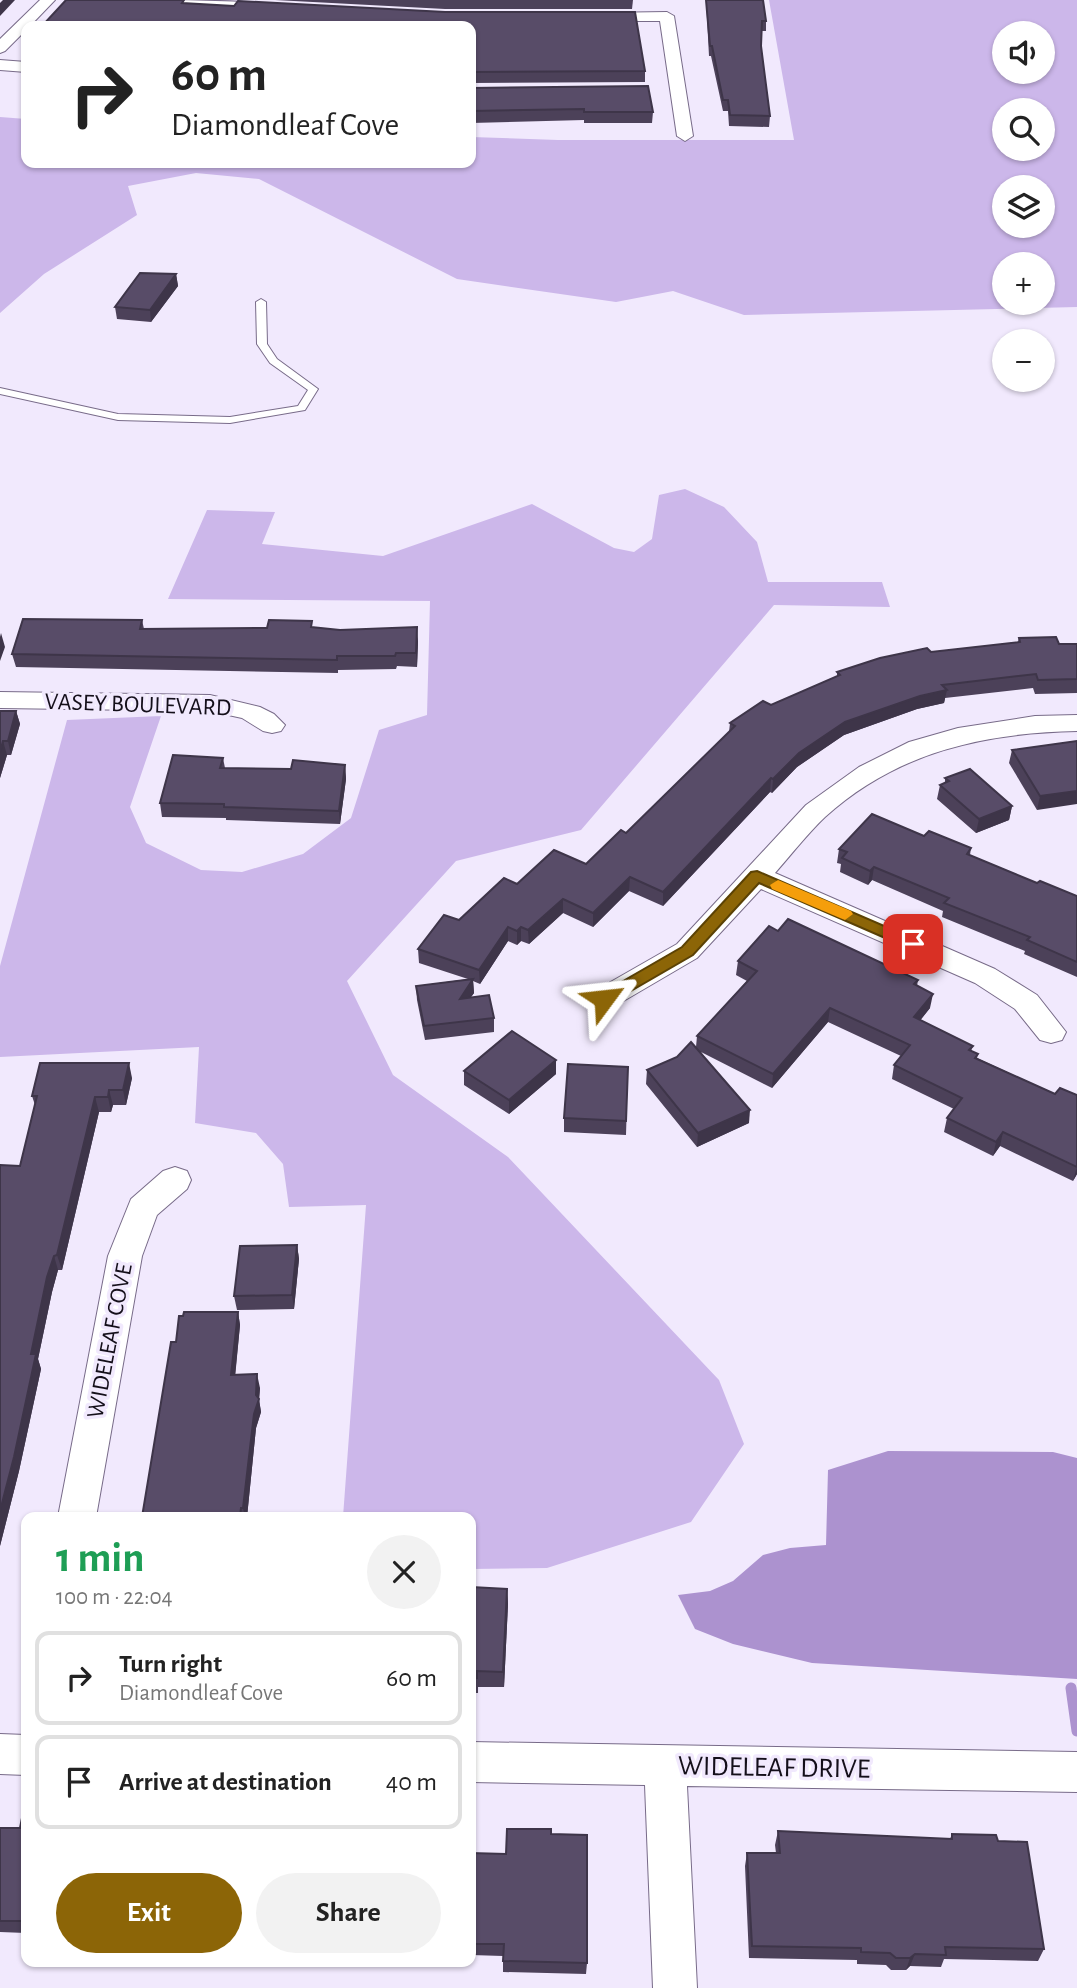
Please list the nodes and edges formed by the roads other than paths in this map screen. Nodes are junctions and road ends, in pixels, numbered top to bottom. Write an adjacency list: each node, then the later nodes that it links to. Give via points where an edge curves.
1 (48, 0): 6 (street)
2 (143, 0): 3 (street)
3 (220, 2): 4 (street)
4 (285, 7)
5 (587, 17): 12 (street, via 667,16)
6 (27, 21)
7 (21, 27): 8 (street)
8 (0, 48)
9 (0, 65): 10 (street)
10 (21, 67)
11 (657, 89): 12 (street)
12 (676, 89): 13 (street)
13 (685, 136)
14 (261, 303): 15 (lane, via 262,344 274,361 313,389 302,408 230,419 118,416)
15 (0, 391)
16 (0, 700): 18 (street, VASEY BOULEVARD, via 210,703 238,707)
17 (1077, 723): 19 (street, via 993,730 918,748 868,773 816,811)
18 (272, 725)
19 (757, 876): 20 (street, via 687,951); 21 (street, via 985,976 1026,1002)
20 (604, 999)
21 (1051, 1032)
22 (175, 1180): 23 (street, WIDELEAF COVE, via 143,1208 125,1256)
23 (78, 1512)
24 (0, 1754): 25 (street)
25 (21, 1755)
26 (476, 1762): 27 (street, WIDELEAF DRIVE)
27 (665, 1766): 28 (street, WIDELEAF DRIVE); 29 (street)
28 (1077, 1772)
29 (675, 1988)

